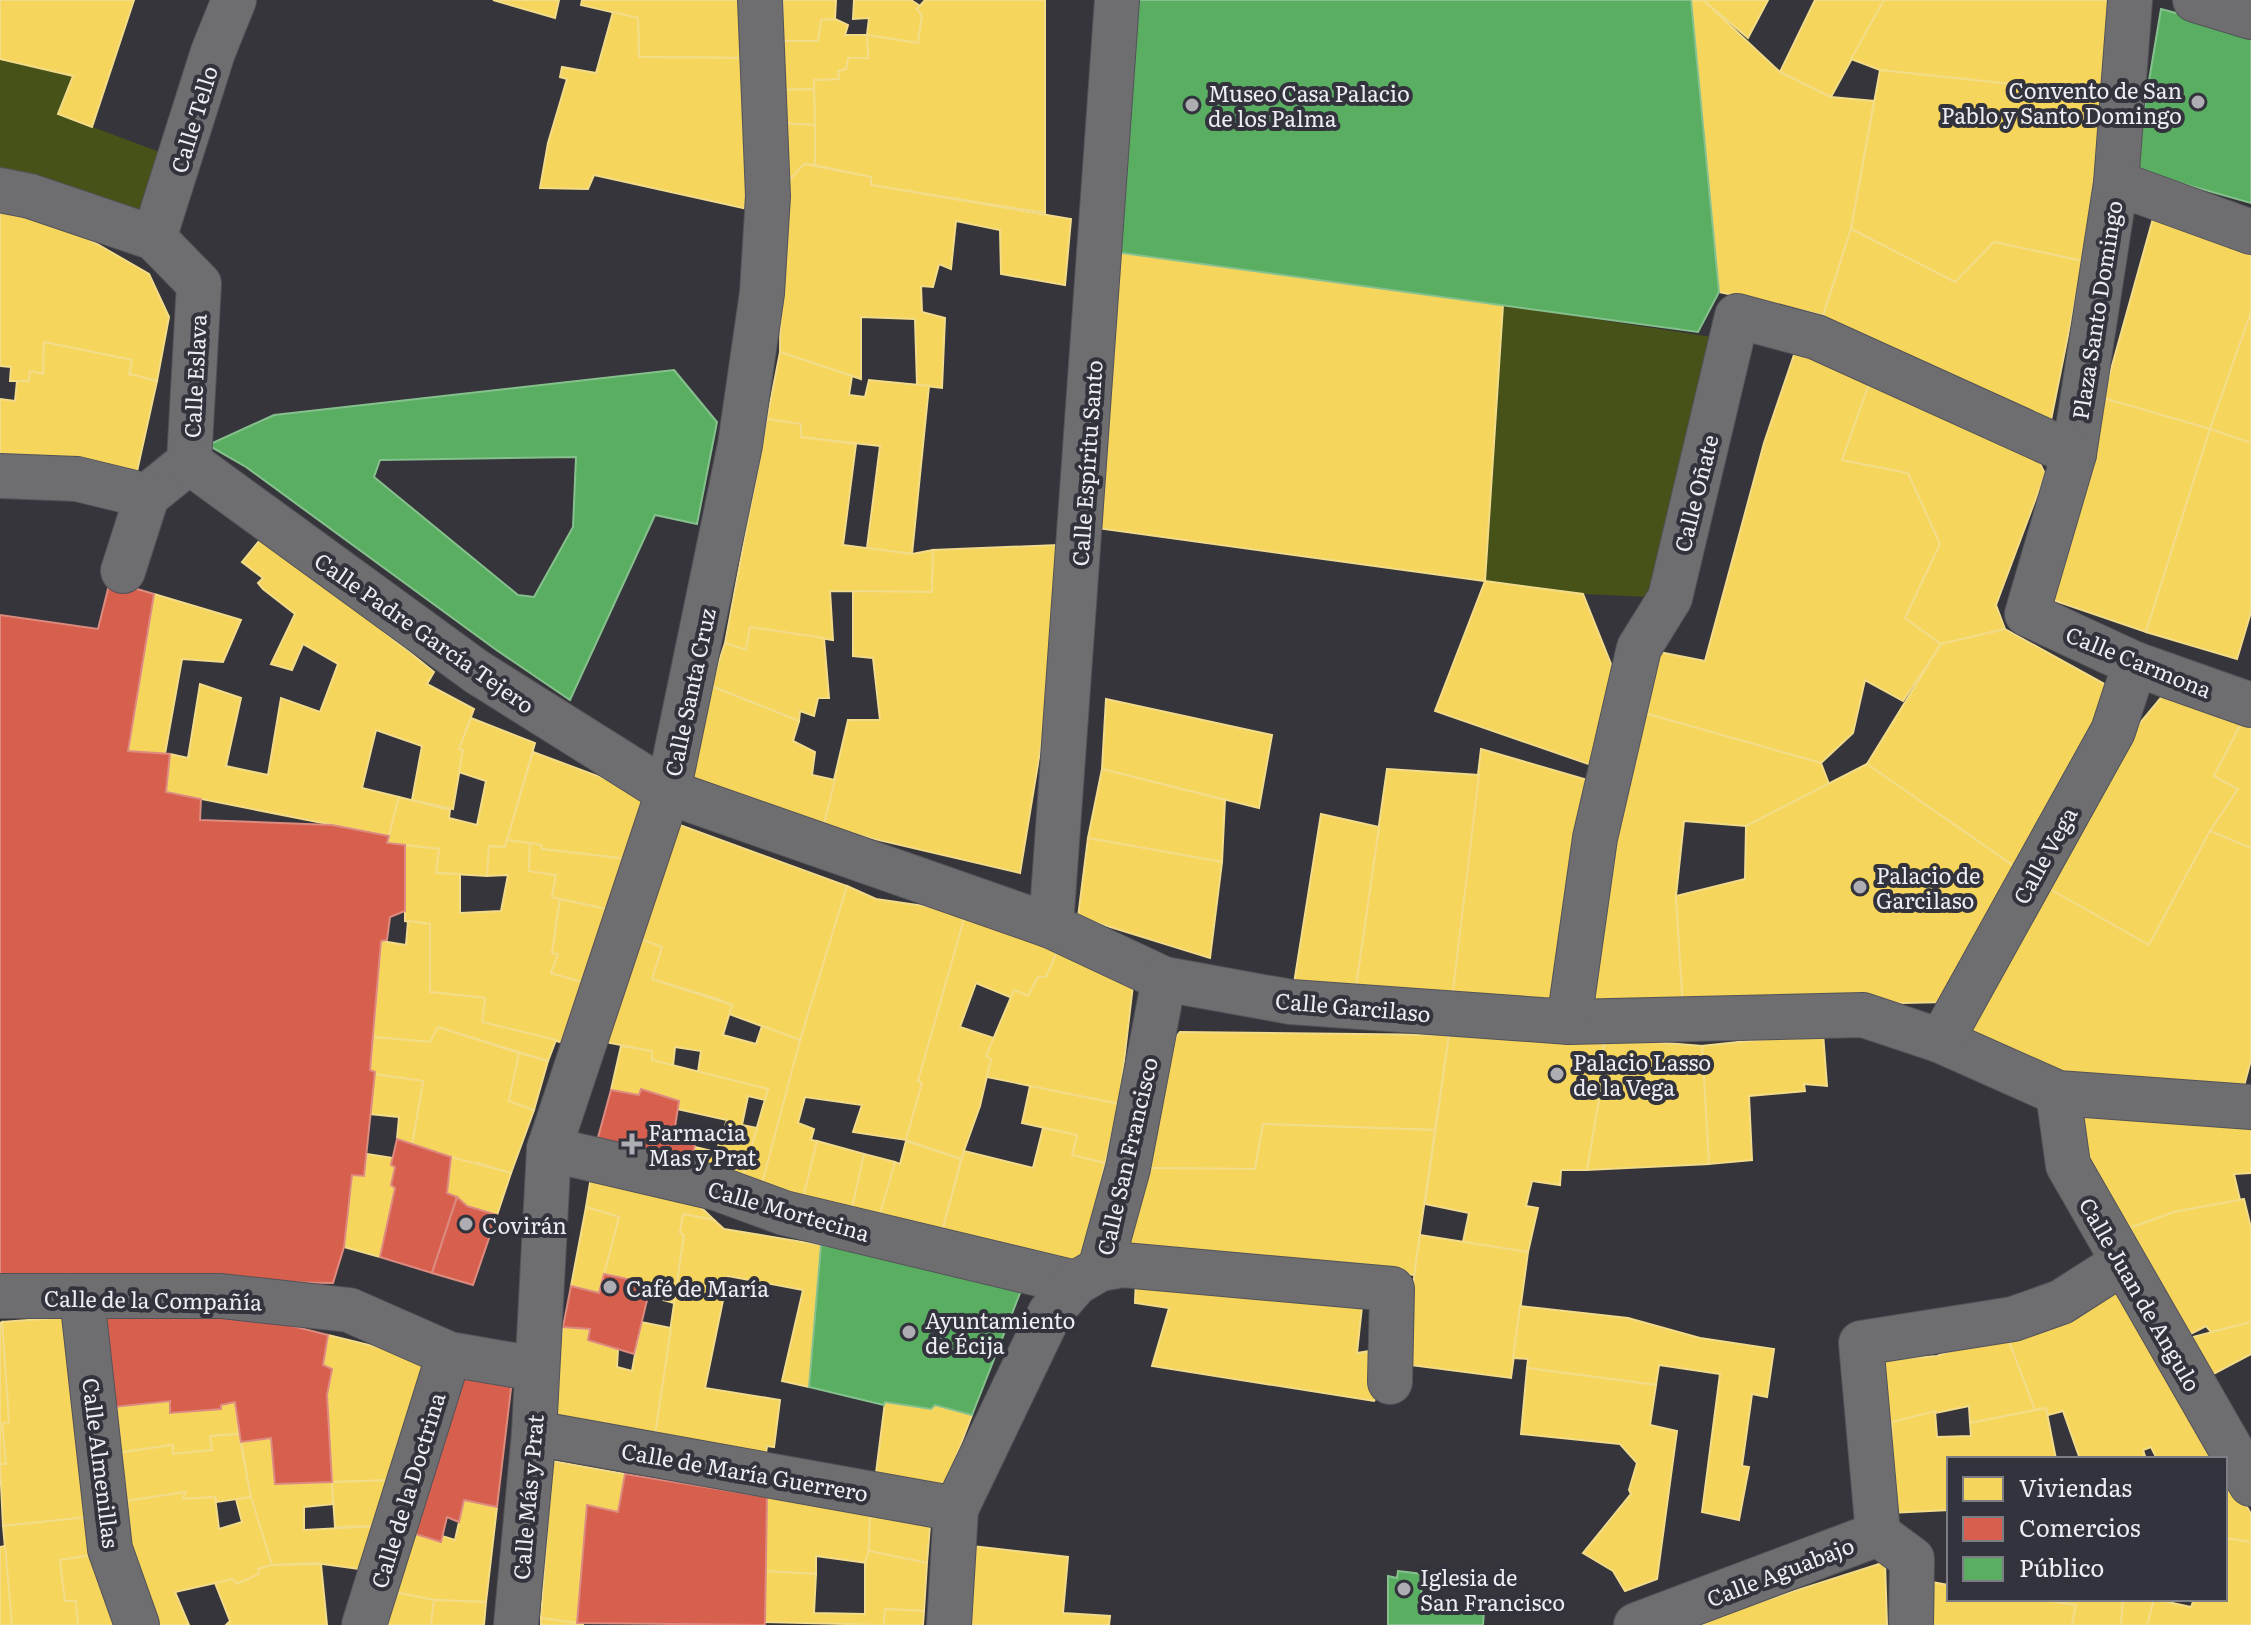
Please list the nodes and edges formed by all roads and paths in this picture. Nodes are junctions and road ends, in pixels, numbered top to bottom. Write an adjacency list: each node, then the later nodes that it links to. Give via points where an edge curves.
1 (234, 0): 10 (street, Calle Tello)
2 (760, 0): 19 (street, Calle Santa Cruz, via 768,196 762,293 740,445)
3 (1117, 0): 20 (street, Calle Espíritu Santo)
4 (2130, 0): 7 (street, Plaza Santo Domingo)
5 (2195, 0): 6 (street)
6 (2251, 17)
7 (2116, 183): 9 (street); 11 (street, Plaza Santo Domingo)
8 (0, 190): 10 (street)
9 (2251, 232)
10 (154, 238): 12 (street, Calle Eslava, via 199,284)
11 (2074, 454): 16 (street, Plaza Santo Domingo); 22 (street, Calle Oñate, via 1816,337 1737,316 1670,598 1639,648 1595,838)
12 (189, 462): 14 (street, Calle Eslava); 19 (street, Calle Padre García Tejero, via 477,672)
13 (0, 476): 14 (street, via 77,479)
14 (147, 496): 15 (street)
15 (123, 571)
16 (2027, 614): 17 (street, Calle Carmona)
17 (2135, 664): 18 (street, Calle Carmona); 23 (street, Calle Vega, via 2113,731)
18 (2251, 703)
19 (668, 792): 20 (street, Calle Garcilaso); 26 (street, Calle Santa Cruz)
20 (1051, 926): 21 (street, Calle Garcilaso)
21 (1164, 979): 22 (street, Calle Garcilaso, via 1291,1002); 28 (street, Calle San Francisco, via 1128,1168)
22 (1569, 1022): 23 (street, Calle Garcilaso, via 1863,1015)
23 (1941, 1041): 24 (street, Calle Garcilaso)
24 (2058, 1093): 25 (street, Calle Garcilaso); 27 (street, Calle Juan de Angulo, via 2068,1165)
25 (2251, 1107)
26 (549, 1149): 28 (street, Calle Mortecina, via 716,1188 784,1213); 32 (street, Calle Santa Cruz)
27 (2122, 1263): 35 (street, Calle Juan de Angulo); 37 (street, via 2061,1302 2013,1319 1861,1343)
28 (1088, 1276): 33 (street, Calle Mortecina, via 1123,1265 1392,1289); 36 (street, Calle San Francisco, via 1050,1313)
29 (0, 1296): 30 (street, Calle de la Compañía)
30 (82, 1297): 31 (street, Calle de la Compañía, via 221,1296 349,1310); 38 (street, Calle Almenillas, via 110,1549)
31 (449, 1354): 32 (street, Calle de la Compañía); 39 (street, Calle de la Doctrina)
32 (536, 1369): 34 (street, Calle Más y Prat)
33 (1390, 1382)
34 (534, 1433): 36 (street, Calle de María Guerrero); 40 (street, Calle Más y Prat)
35 (2251, 1484)
36 (956, 1509): 41 (street, Calle San Francisco)
37 (1878, 1534): 42 (street, Calle Aguabajo); 43 (street, via 1912,1559)
38 (137, 1625)
39 (364, 1625)
40 (516, 1625)
41 (949, 1625)
42 (1636, 1625)
43 (1911, 1625)

